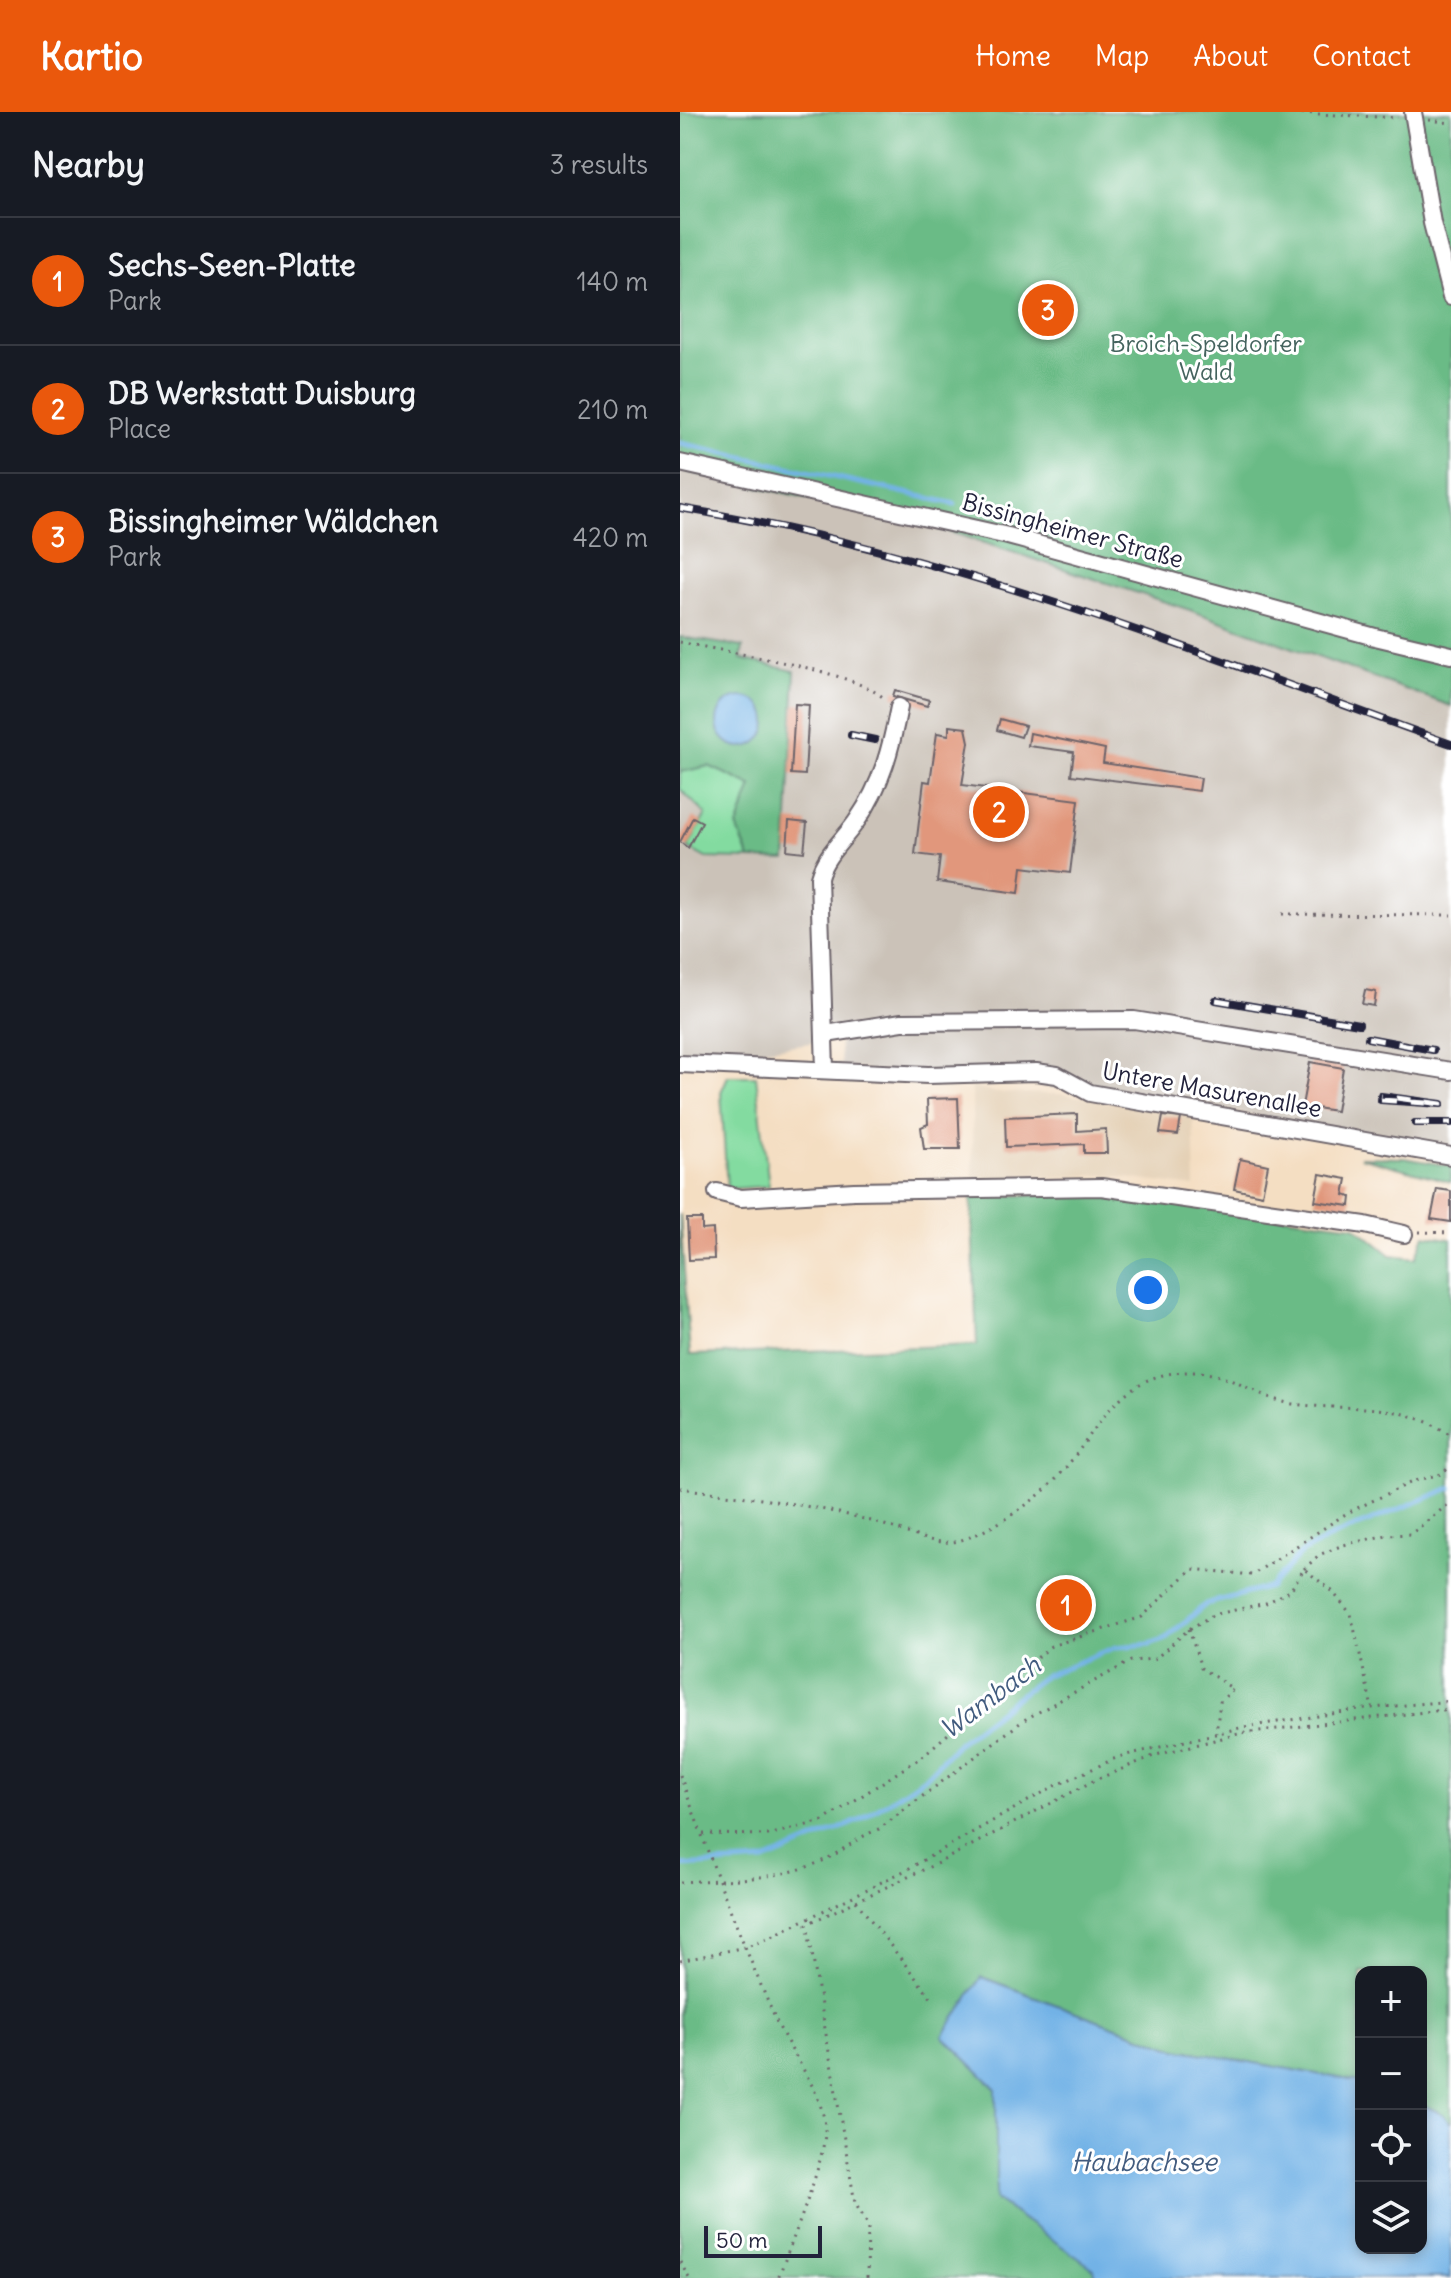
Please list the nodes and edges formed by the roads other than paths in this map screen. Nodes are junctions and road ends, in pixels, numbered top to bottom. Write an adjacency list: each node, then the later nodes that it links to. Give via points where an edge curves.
1 (1414, 115): 2 (street)
2 (1451, 297)
3 (680, 463): 4 (street, Bissingheimer Straße, via 1008,536)
4 (1451, 655)
5 (894, 706): 6 (street, via 879,783 819,877)
6 (826, 1034): 8 (street); 9 (street, via 902,1022 1134,1020)
7 (680, 1064): 8 (street, Untere Masurenallee)
8 (825, 1070): 10 (street, Untere Masurenallee, via 1036,1072 1057,1075 1090,1093)
9 (1451, 1071)
10 (1451, 1156)
11 (717, 1192): 12 (street, via 741,1198 1101,1187)
12 (1404, 1234)

